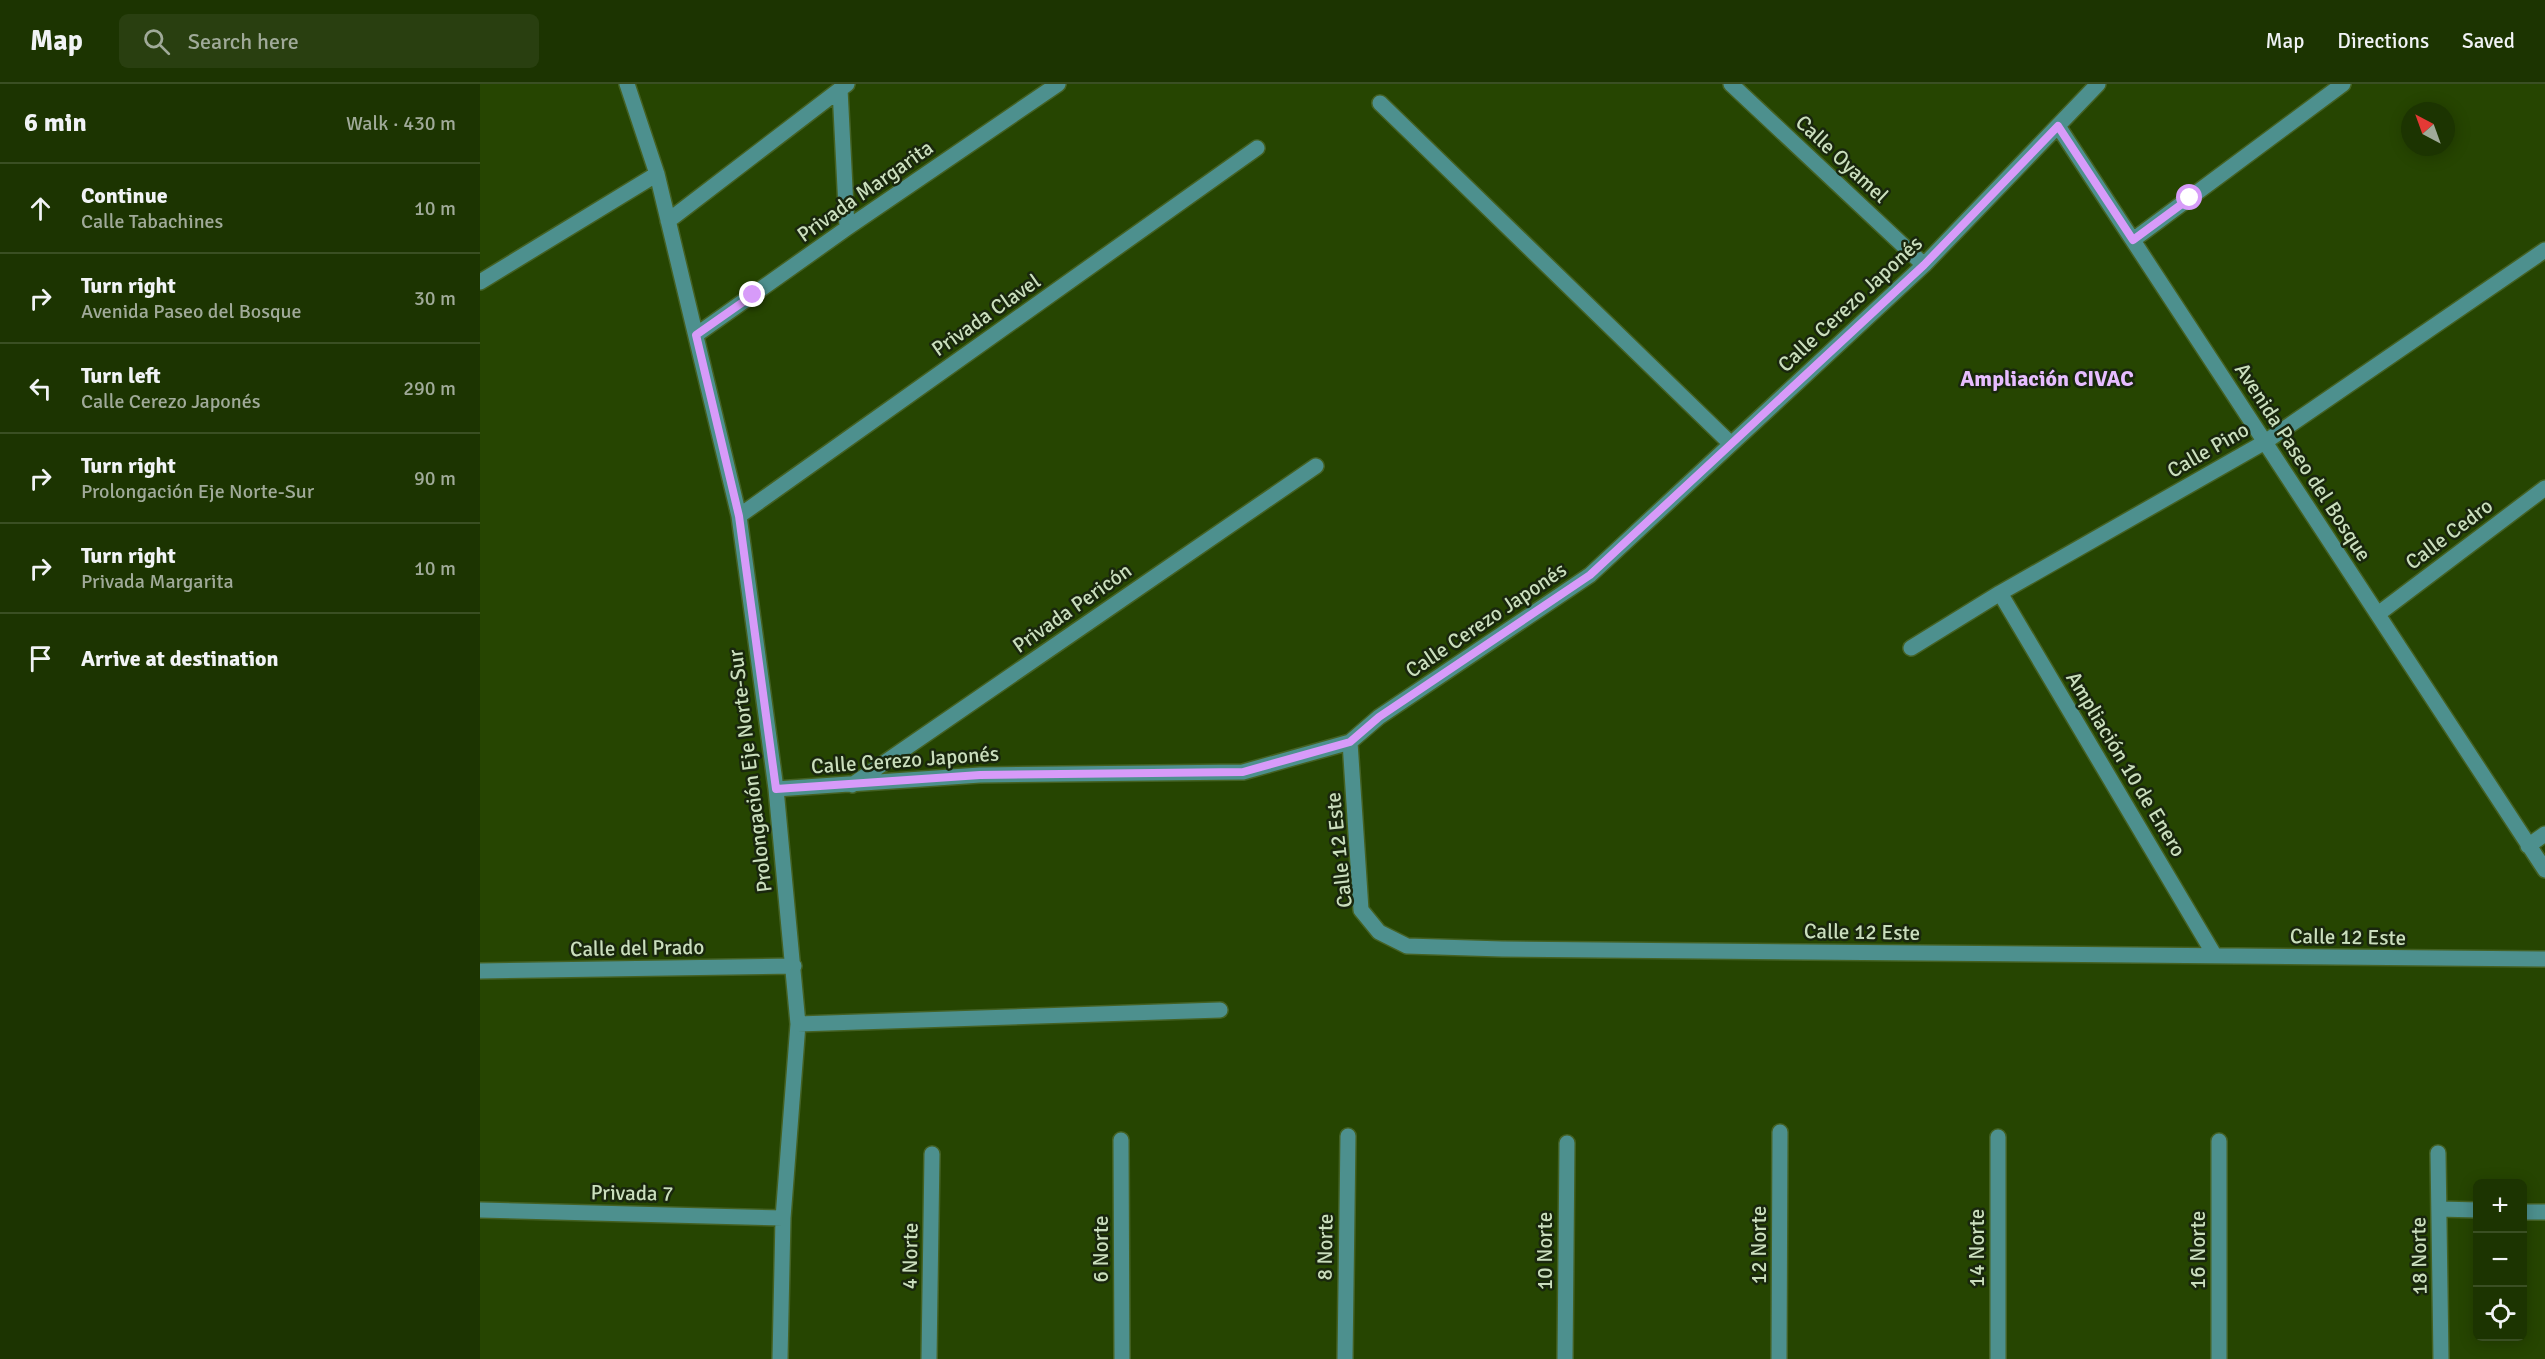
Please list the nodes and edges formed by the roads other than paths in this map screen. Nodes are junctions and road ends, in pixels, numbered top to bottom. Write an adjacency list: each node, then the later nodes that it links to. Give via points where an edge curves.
1 (627, 84): 10 (street, Prolongación Eje Norte-Sur)
2 (1058, 84): 12 (street, Privada Margarita)
3 (1731, 84): 15 (street, Calle Oyamel)
4 (2098, 84): 8 (street)
5 (2343, 84): 13 (street)
6 (843, 87): 11 (street); 12 (street)
7 (1380, 103): 19 (street)
8 (2058, 126): 13 (street, Avenida Paseo del Bosque); 15 (street, Calle Cerezo Japonés)
9 (1257, 148): 22 (street, Privada Clavel)
10 (657, 174): 11 (street, Prolongación Eje Norte-Sur); 16 (street)
11 (668, 221): 17 (street, Prolongación Eje Norte-Sur)
12 (847, 228): 17 (street, Privada Margarita)
13 (2133, 240): 18 (street, Avenida Paseo del Bosque)
14 (2545, 250): 18 (street, Calle Pino)
15 (1924, 265): 19 (street, Calle Cerezo Japonés)
16 (480, 282)
17 (696, 335): 22 (street, Prolongación Eje Norte-Sur)
18 (2265, 442): 23 (street, Calle Pino); 24 (street, Avenida Paseo del Bosque)
19 (1731, 444): 26 (street, Calle Cerezo Japonés, via 1590,575 1379,717)
20 (1316, 466): 27 (street, Privada Pericón)
21 (2545, 488): 24 (street, Calle Cedro)
22 (739, 516): 28 (street, Prolongación Eje Norte-Sur)
23 (2000, 593): 25 (street, Calle Pino); 32 (street, Ampliación 10 de Enero)
24 (2378, 614): 30 (street, Avenida Paseo del Bosque)
25 (1911, 648)
26 (1350, 742): 27 (street, Calle Cerezo Japonés, via 1243,772 980,775); 32 (street, Calle 12 Este, via 1361,910 1379,932 1407,946)
27 (852, 785): 28 (street, Calle Cerezo Japonés)
28 (776, 789): 34 (street, Prolongación Eje Norte-Sur)
29 (2545, 834): 30 (street)
30 (2528, 846): 31 (street, Avenida Paseo del Bosque)
31 (2545, 870)
32 (2215, 956): 33 (street, Calle 12 Este)
33 (2545, 959)
34 (794, 966): 35 (street, Calle del Prado); 37 (street, Prolongación Eje Norte-Sur)
35 (480, 971)
36 (1220, 1010): 37 (street)
37 (798, 1024): 51 (street, Prolongación Eje Norte-Sur)
38 (1780, 1132): 57 (street, 12 Norte)
39 (1348, 1136): 55 (street, 8 Norte)
40 (1998, 1137): 58 (street, 14 Norte)
41 (1121, 1140): 54 (street, 6 Norte)
42 (2219, 1140): 59 (street, 16 Norte)
43 (1567, 1143): 56 (street, 10 Norte)
44 (2438, 1153): 46 (street, 18 Norte)
45 (932, 1154): 53 (street, 4 Norte)
46 (2439, 1209): 48 (street); 60 (street, 18 Norte)
47 (480, 1210): 51 (street, Privada 7)
48 (2473, 1210)
49 (2527, 1212): 50 (street)
50 (2545, 1212)
51 (783, 1218): 52 (street, Prolongación Eje Norte-Sur)
52 (780, 1359)
53 (929, 1359)
54 (1122, 1359)
55 (1345, 1359)
56 (1565, 1359)
57 (1779, 1359)
58 (1998, 1359)
59 (2218, 1359)
60 (2441, 1359)

